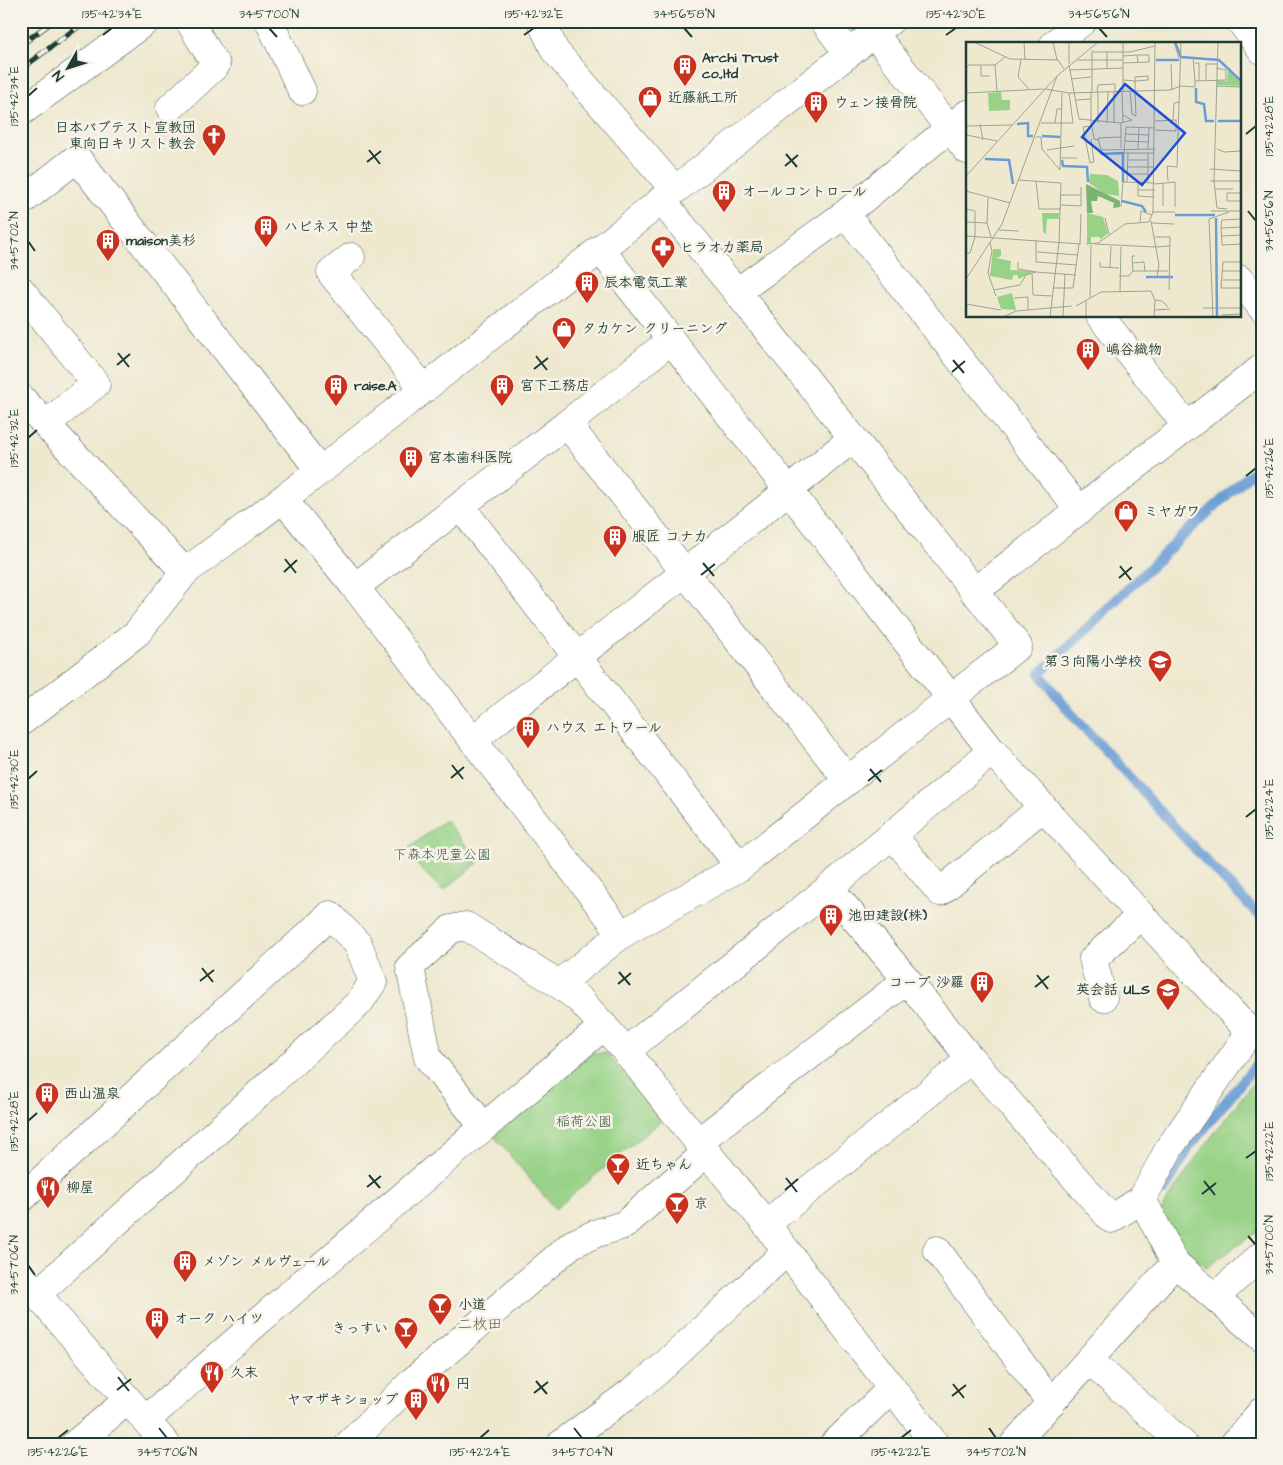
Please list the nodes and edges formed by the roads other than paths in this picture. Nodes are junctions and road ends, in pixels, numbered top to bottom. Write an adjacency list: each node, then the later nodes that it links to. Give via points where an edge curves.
1 (146, 21): 14 (street)
2 (189, 21): 13 (street, via 216,65)
3 (269, 21): 12 (street)
4 (541, 21): 17 (street, via 555,51)
5 (824, 21): 11 (street)
6 (1083, 21): 9 (street)
7 (1240, 21): 10 (street)
8 (882, 28): 11 (street); 15 (street)
9 (1057, 42)
10 (1262, 50)
11 (848, 53): 17 (street)
12 (302, 91)
13 (170, 108)
14 (21, 112)
15 (958, 121): 16 (street); 19 (street)
16 (966, 147)
17 (668, 195): 20 (street); 24 (street)
18 (21, 202): 35 (street, via 77,158)
19 (845, 214): 24 (street); 39 (street)
20 (600, 249): 27 (street); 29 (street)
21 (351, 257): 29 (street, via 330,273)
22 (1240, 280): 25 (street)
23 (21, 290): 31 (street, via 96,384)
24 (737, 292): 34 (street)
25 (1262, 308)
26 (1102, 318): 33 (street)
27 (670, 340): 32 (street); 36 (street)
28 (1262, 368): 33 (street)
29 (424, 389): 35 (street)
30 (21, 398): 31 (street)
31 (46, 424): 41 (street)
32 (566, 424): 38 (street); 40 (street)
33 (1187, 426): 39 (street)
34 (853, 438): 36 (street); 43 (street)
35 (320, 471): 37 (street)
36 (789, 490): 40 (street); 45 (street)
37 (283, 500): 41 (street); 42 (street)
38 (460, 506): 42 (street); 44 (street)
39 (1079, 510): 43 (street)
40 (684, 571): 44 (street); 49 (street)
41 (185, 572): 46 (street, via 137,632)
42 (355, 588): 47 (street)
43 (974, 592): 45 (street, via 1018,646)
44 (577, 656): 47 (street); 52 (street)
45 (951, 698): 48 (street); 49 (street)
46 (21, 722)
47 (473, 740): 55 (street)
48 (992, 751): 50 (street); 51 (street)
49 (848, 781): 52 (street)
50 (1043, 807): 51 (street, via 940,892); 54 (street)
51 (892, 834): 53 (street)
52 (740, 867): 55 (street)
53 (829, 888): 56 (street); 60 (street)
54 (1141, 916): 58 (street, via 1094,959); 65 (street, via 1250,1032 1170,1147)
55 (622, 934): 57 (street)
56 (907, 980): 61 (street); 63 (street)
57 (559, 984): 59 (street, via 580,1000); 62 (street, via 466,926 451,929 410,967 428,1058)
58 (1103, 998)
59 (604, 1026): 60 (street); 62 (street)
60 (626, 1051): 63 (street)
61 (972, 1059): 65 (street, via 1111,1219); 66 (street)
62 (484, 1127): 79 (street)
63 (702, 1147): 66 (street); 82 (street, via 624,1225 572,1244 414,1380)
64 (21, 1199): 71 (street, via 330,916 358,944 372,982 359,1004)
65 (1142, 1199): 70 (street)
66 (766, 1224): 68 (street)
67 (937, 1250): 77 (street)
68 (787, 1251): 75 (street); 83 (street, via 658,1371)
69 (1262, 1255): 72 (street)
70 (1175, 1264): 72 (street); 74 (street)
71 (29, 1285): 76 (street)
72 (1215, 1297): 73 (street)
73 (1262, 1338)
74 (1090, 1360): 77 (street); 87 (street)
75 (892, 1388): 84 (street); 85 (street)
76 (128, 1400): 79 (street); 80 (street)
77 (1050, 1403): 86 (street)
78 (1262, 1411): 88 (street)
79 (146, 1420): 81 (street)
80 (75, 1444)
81 (166, 1444)
82 (349, 1444)
83 (561, 1444)
84 (834, 1444)
85 (934, 1444)
86 (1014, 1444)
87 (1184, 1444)
88 (1234, 1444)

